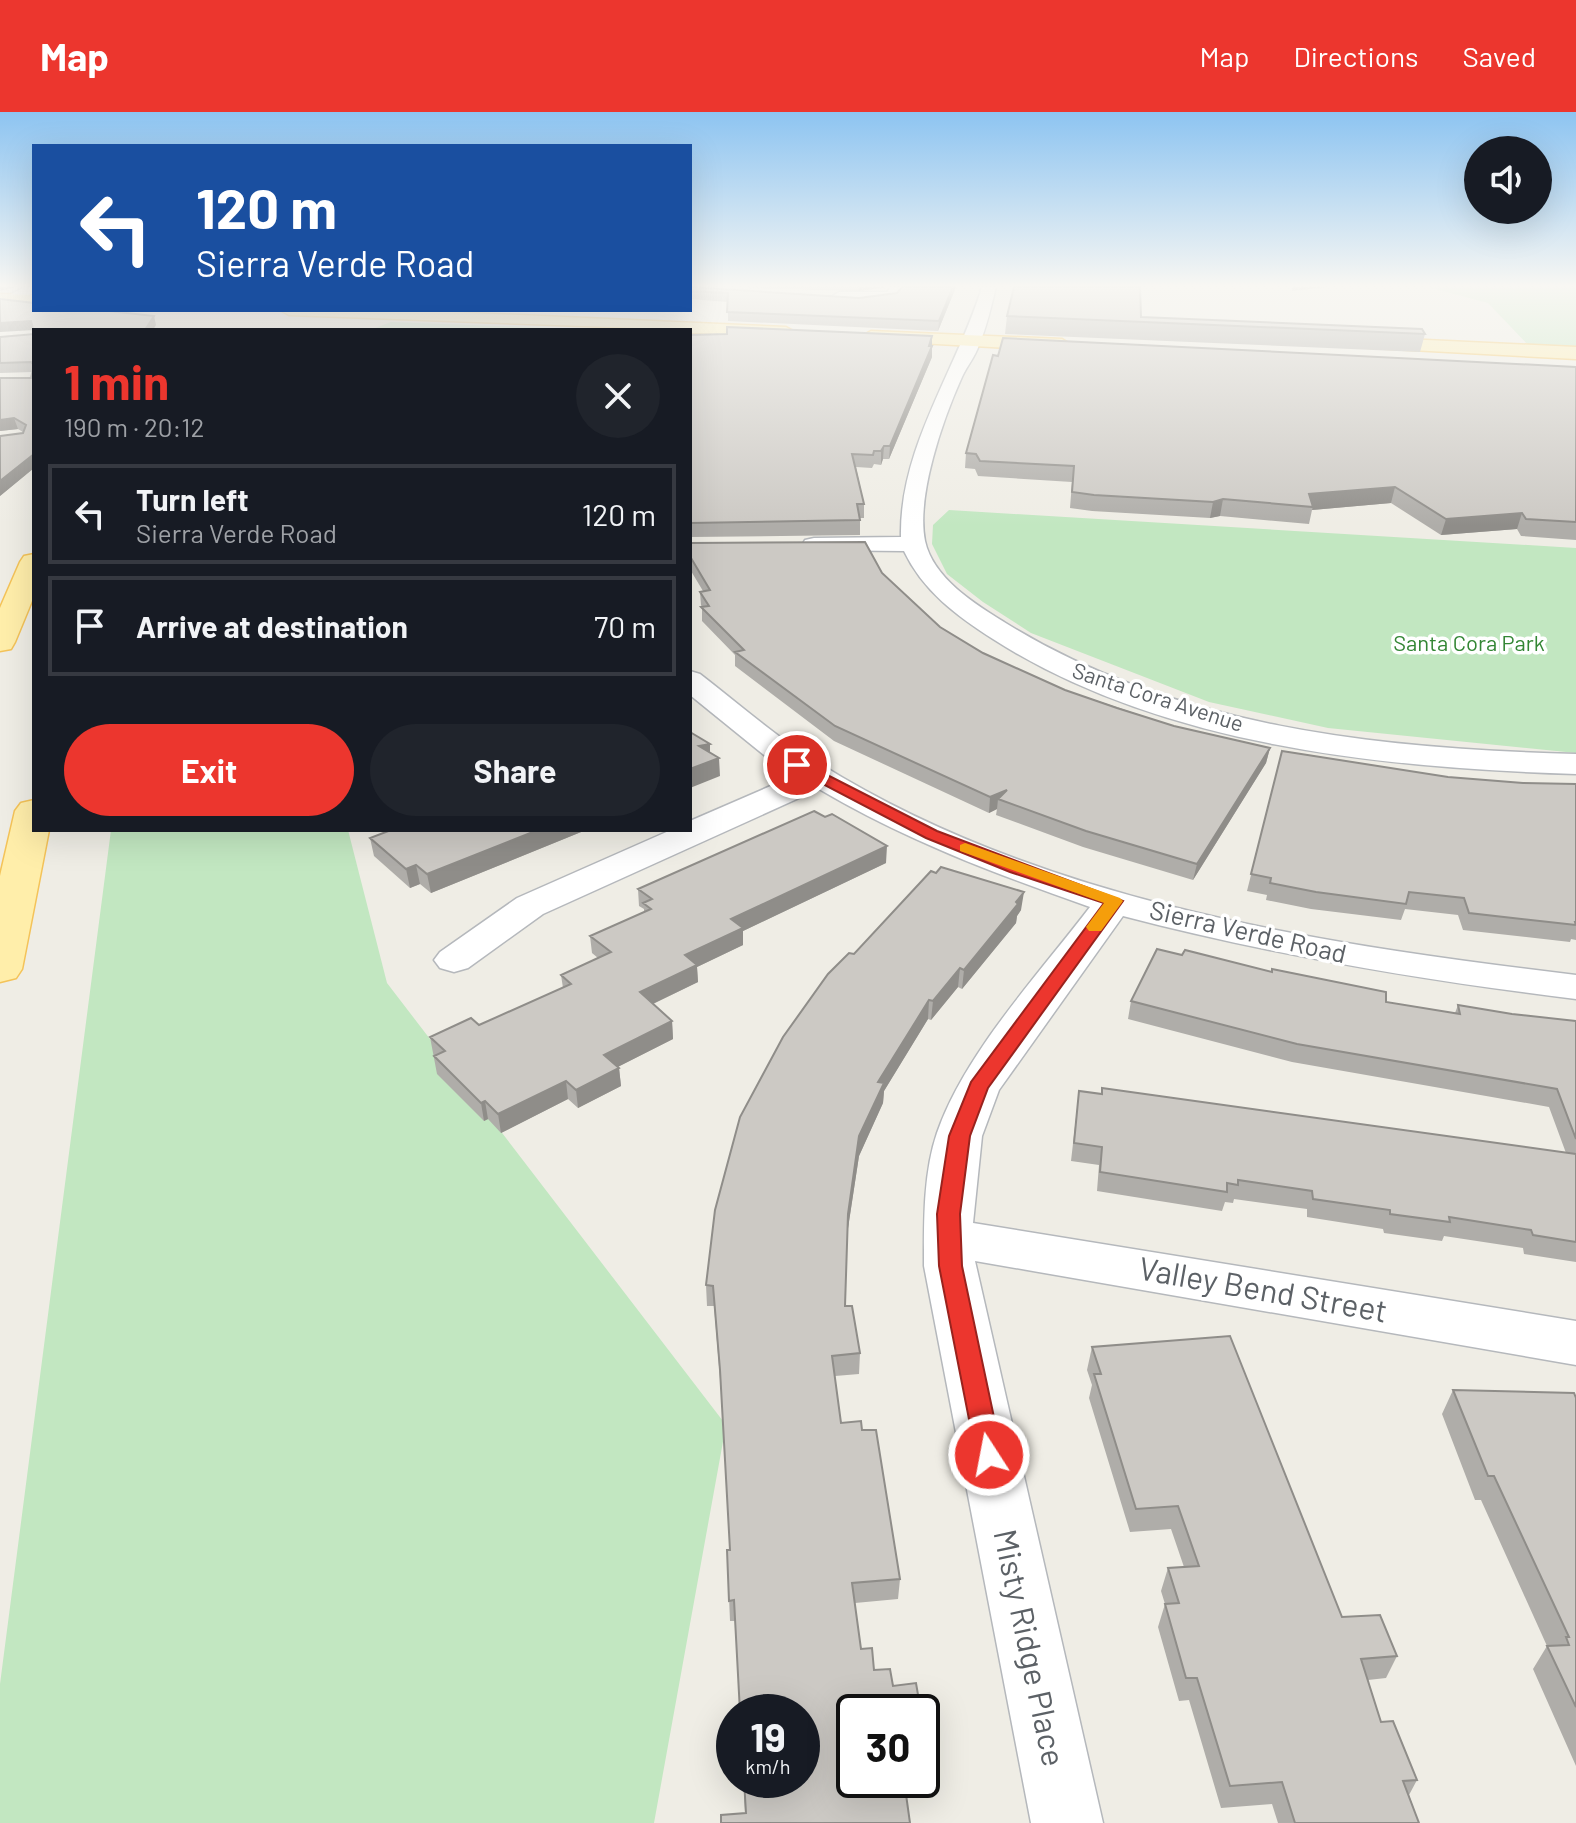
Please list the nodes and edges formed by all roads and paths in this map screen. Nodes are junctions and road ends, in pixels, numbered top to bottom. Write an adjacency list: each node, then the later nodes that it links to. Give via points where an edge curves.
1 (958, 367): 2 (street, via 917,488)
2 (914, 544): 3 (street); 7 (street, Santa Cora Avenue, via 947,594 989,626 1048,660 1117,688 1239,724 1363,748)
3 (791, 546)
4 (32, 567): 5 (main road)
5 (0, 642)
6 (692, 682): 8 (street, Sierra Verde Road, via 747,731)
7 (1576, 764)
8 (818, 777): 10 (street, Sierra Verde Road, via 932,834); 11 (street, via 530,906)
9 (32, 820): 12 (main road)
10 (1114, 901): 13 (street, Sierra Verde Road, via 1345,954); 14 (street, Misty Ridge Place, via 978,1087 959,1136 948,1214)
11 (454, 960)
12 (0, 969)
13 (1576, 987)
14 (950, 1238): 15 (street, Valley Bend Street); 16 (street, Misty Ridge Place, via 950,1266)
15 (1576, 1343)
16 (1067, 1823)

